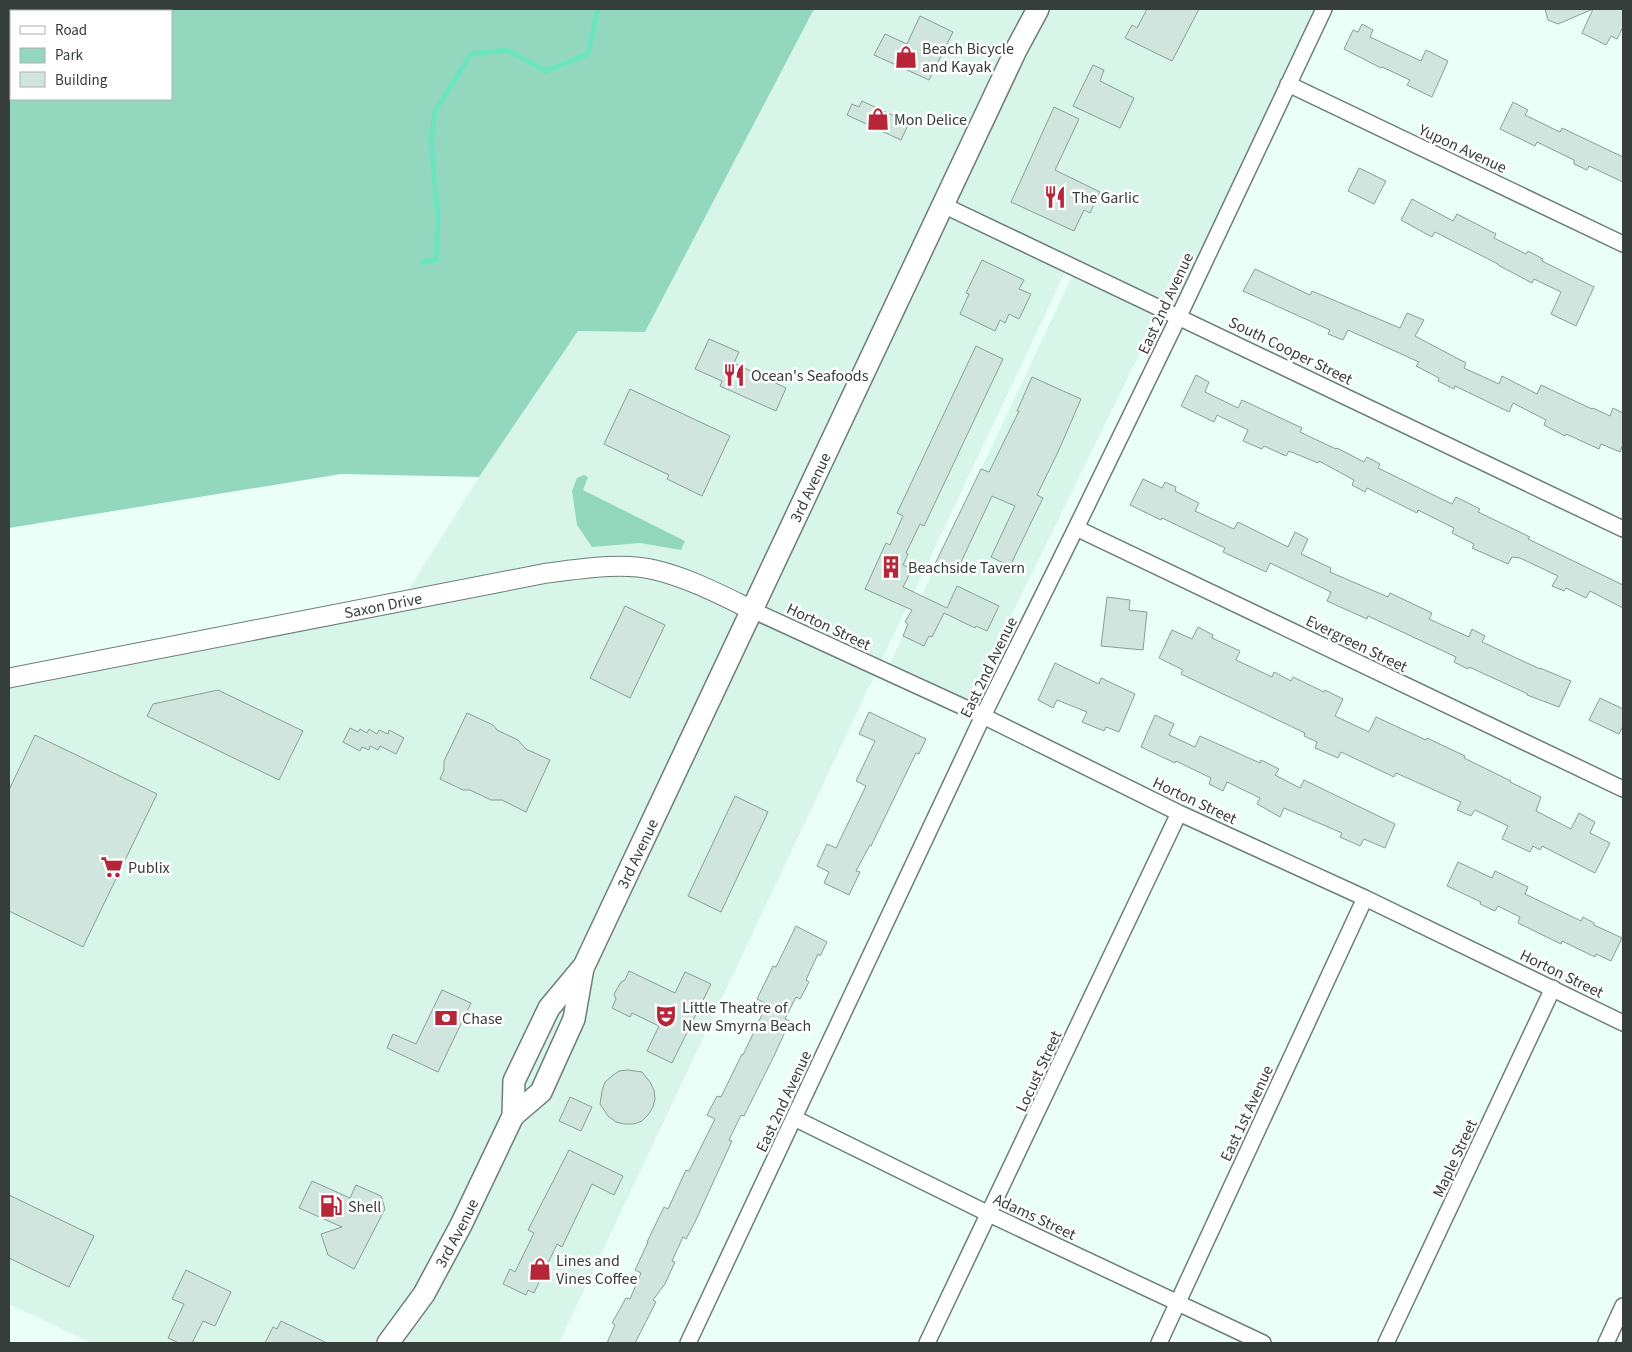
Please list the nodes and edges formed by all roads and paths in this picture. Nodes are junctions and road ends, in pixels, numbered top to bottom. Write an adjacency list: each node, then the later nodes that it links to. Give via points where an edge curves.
1 (1038, 9): 4 (main road, 3rd Avenue)
2 (1324, 9): 3 (street, East 2nd Avenue)
3 (1288, 84): 5 (street, Yupon Avenue); 6 (street, East 2nd Avenue)
4 (943, 205): 6 (street, South Cooper Street); 9 (main road, 3rd Avenue)
5 (1623, 244)
6 (1179, 316): 7 (street, East 2nd Avenue); 8 (street, South Cooper Street)
7 (1076, 528): 11 (street, East 2nd Avenue); 12 (street, Evergreen Street)
8 (1623, 529)
9 (752, 610): 10 (street, Saxon Drive, via 690,581 654,569 579,569); 11 (street, Horton Street); 15 (main road, 3rd Avenue)
10 (9, 678)
11 (983, 716): 13 (street, Horton Street); 19 (street, East 2nd Avenue)
12 (1623, 789)
13 (1180, 813): 14 (street, Horton Street); 20 (street, Locust Street)
14 (1365, 898): 16 (street, Horton Street); 21 (street, East 1st Avenue)
15 (584, 966): 18 (main road, 3rd Avenue, via 549,1008 514,1081); 18 (main road, 3rd Avenue, via 574,1020 541,1092)
16 (1554, 988): 17 (street, Horton Street); 28 (street, Maple Street)
17 (1623, 1023)
18 (513, 1116): 23 (main road, 3rd Avenue, via 443,1261 424,1294)
19 (794, 1118): 20 (street, Adams Street); 24 (street, East 2nd Avenue)
20 (989, 1214): 21 (street, Adams Street); 25 (street, Locust Street)
21 (1178, 1303): 26 (street, East 1st Avenue); 27 (street, Adams Street)
22 (1623, 1306): 29 (street)
23 (388, 1343)
24 (688, 1343)
25 (926, 1343)
26 (1159, 1343)
27 (1263, 1343)
28 (1386, 1343)
29 (1606, 1343)

